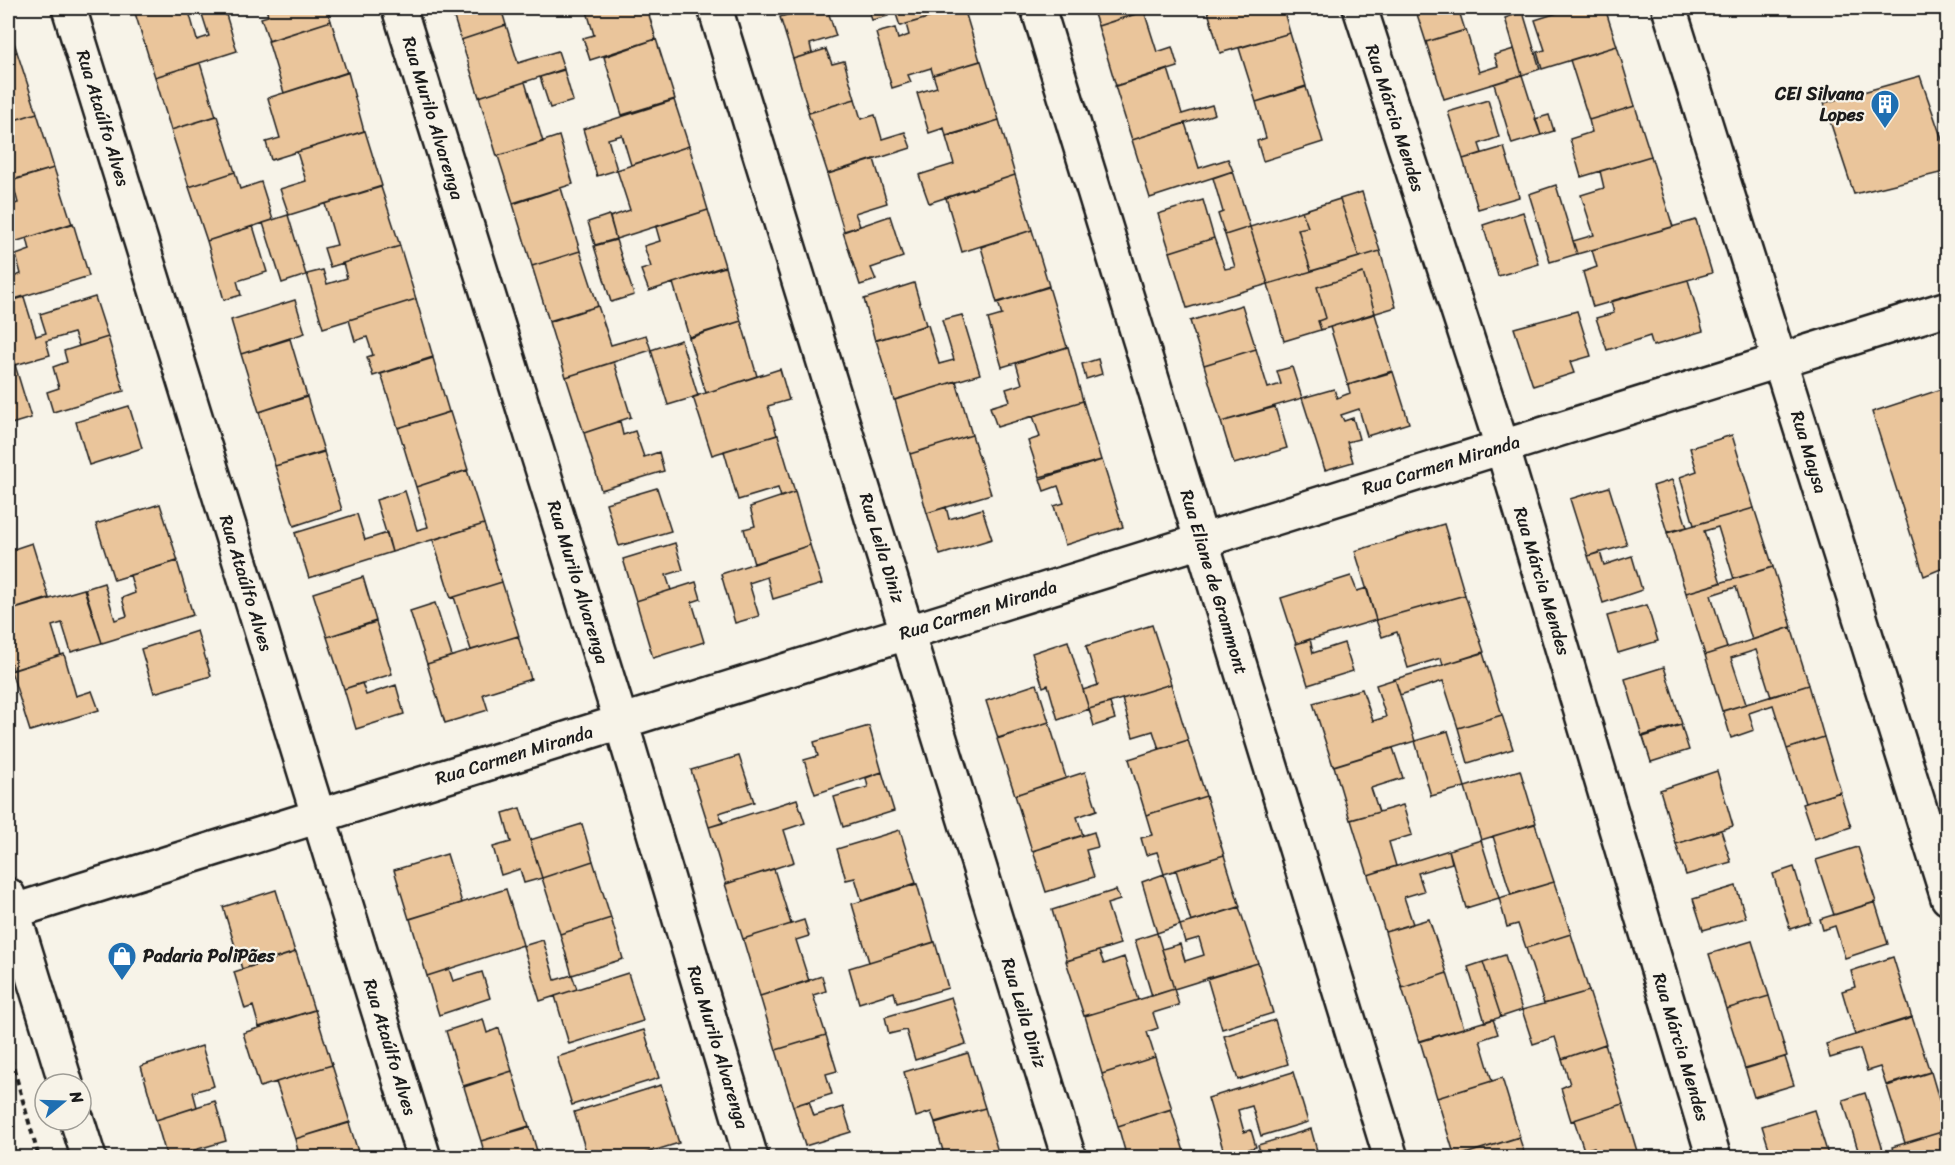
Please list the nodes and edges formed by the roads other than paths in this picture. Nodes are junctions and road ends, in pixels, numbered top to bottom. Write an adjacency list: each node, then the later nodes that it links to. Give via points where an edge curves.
1 (69, 8): 13 (street, Rua Ataúlfo Alves)
2 (399, 8): 12 (street, Rua Murilo Alvarenga)
3 (715, 8): 11 (street, Rua Leila Diniz)
4 (1038, 8): 10 (street, Rua Eliane de Grammont)
5 (1360, 8): 9 (street, Rua Márcia Mendes)
6 (1669, 8): 8 (street, Rua Maysa)
7 (1947, 308): 8 (street, Rua Carmen Miranda)
8 (1780, 360): 9 (street, Rua Carmen Miranda); 14 (street, Rua Maysa)
9 (1502, 447): 10 (street, Rua Carmen Miranda); 23 (street, Rua Márcia Mendes)
10 (1202, 540): 11 (street, Rua Carmen Miranda); 22 (street, Rua Eliane de Grammont)
11 (908, 632): 12 (street, Rua Carmen Miranda); 21 (street, Rua Leila Diniz)
12 (621, 722): 13 (street, Rua Carmen Miranda); 20 (street, Rua Murilo Alvarenga)
13 (318, 816): 15 (street, Rua Carmen Miranda); 19 (street, Rua Ataúlfo Alves)
14 (1947, 898)
15 (9, 907): 16 (street)
16 (62, 1072)
17 (81, 1132): 18 (street)
18 (89, 1158)
19 (424, 1158)
20 (751, 1158)
21 (1069, 1158)
22 (1390, 1158)
23 (1714, 1158)

